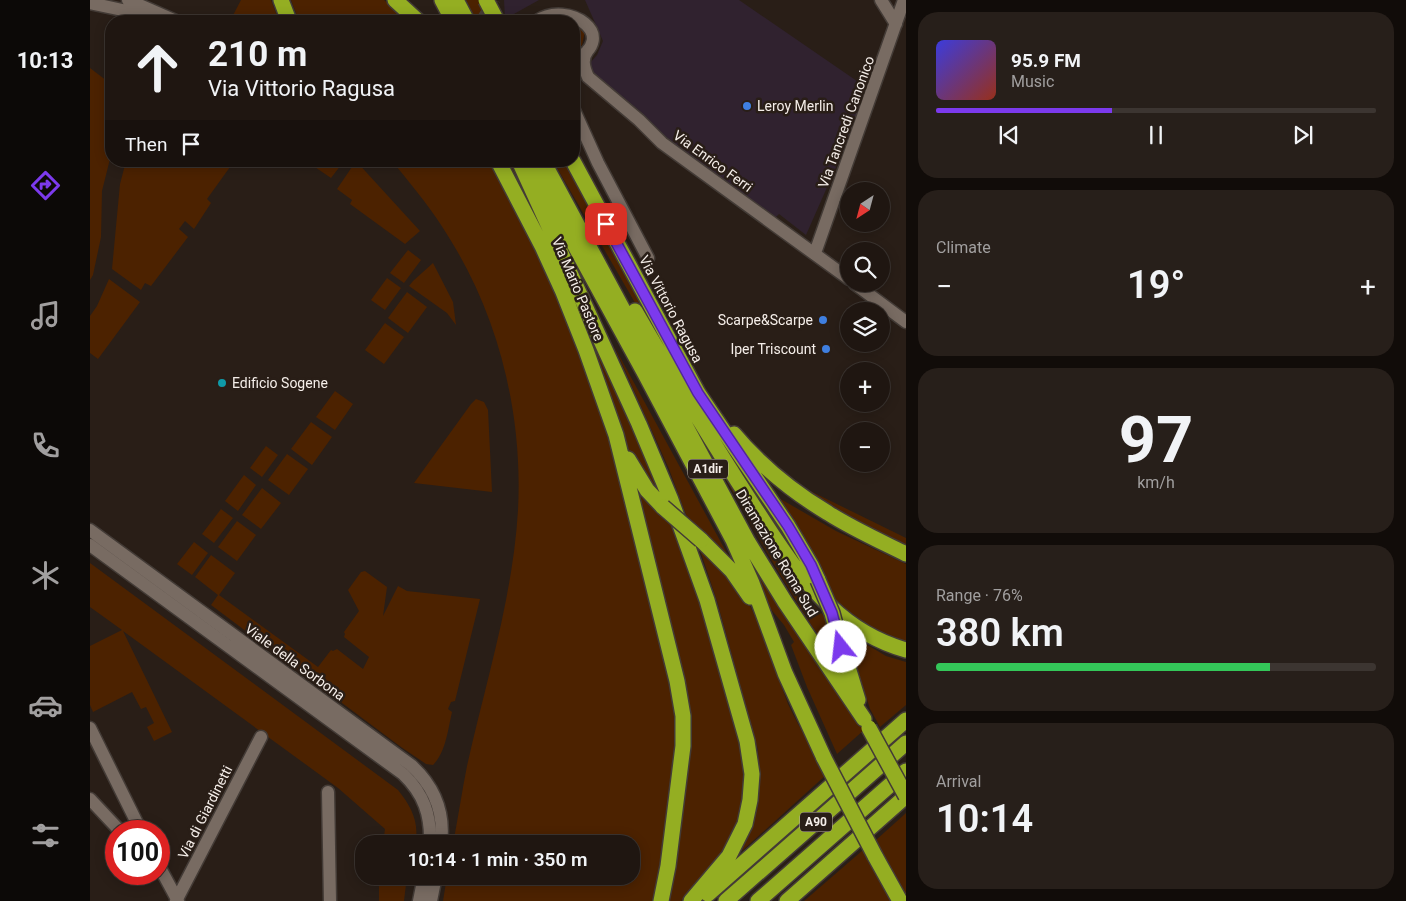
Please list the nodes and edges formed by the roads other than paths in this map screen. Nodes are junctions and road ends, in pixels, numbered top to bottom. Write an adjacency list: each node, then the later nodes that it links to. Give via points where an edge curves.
1 (128, 0): 10 (street)
2 (281, 0): 11 (highway)
3 (395, 0): 12 (highway)
4 (486, 0): 13 (highway, bridge)
5 (881, 0): 15 (street)
6 (904, 0): 15 (street, Via Tancredi Canonico)
7 (90, 3): 9 (street)
8 (553, 4): 14 (street); 16 (street, via 568,4 582,9 593,29)
9 (139, 15)
10 (162, 15)
11 (287, 15)
12 (411, 15)
13 (494, 15)
14 (542, 15)
15 (896, 24): 25 (street, Via Tancredi Canonico)
16 (588, 50): 17 (street); 25 (street, Via Enrico Ferri, via 584,68 598,86 672,151)
17 (580, 58)
18 (580, 123): 26 (street)
19 (501, 167): 31 (highway, Via Mario Pastore, via 563,292)
20 (522, 167): 59 (highway, via 671,500 707,600 747,741 752,774 745,824 729,856)
21 (531, 167): 36 (highway, A1dir, via 720,513 752,583)
22 (546, 167): 24 (highway, Diramazione Roma Sud / A1dir)
23 (576, 167): 30 (highway, Via Vittorio Ragusa)
24 (569, 209): 35 (highway, via 628,299 703,428 793,564 843,618 870,635); 38 (highway, Diramazione Roma Sud / A1dir, via 753,550)
25 (815, 253): 27 (street, Via Enrico Ferri)
26 (648, 258)
27 (840, 272)
28 (867, 292): 29 (street)
29 (906, 322)
30 (698, 393): 34 (highway, via 745,447 787,484 831,516); 38 (highway, bridge, via 811,565 832,613)
31 (616, 435): 36 (highway, bridge, via 635,473 650,494 732,571 746,591); 58 (highway, via 676,675 683,716 683,752)
32 (90, 530): 49 (street, Viale della Sorbona, via 416,769 430,786 438,804)
33 (90, 545): 48 (street, Viale della Sorbona, via 403,774 418,790 426,806)
34 (906, 554)
35 (906, 650)
36 (785, 673): 65 (highway, A1dir, bridge, via 824,758)
37 (906, 720): 60 (highway)
38 (867, 723): 44 (highway, bridge)
39 (90, 728): 47 (street)
40 (261, 737): 54 (street, Via di Giardinetti)
41 (906, 743): 61 (highway, A90)
42 (906, 771): 62 (highway, A90)
43 (328, 792): 55 (street)
44 (906, 796): 50 (highway)
45 (90, 799): 46 (street)
46 (110, 820)
47 (136, 820)
48 (430, 835)
49 (442, 835)
50 (846, 849): 63 (highway); 64 (highway)
51 (168, 885): 54 (street)
52 (422, 885): 56 (street)
53 (434, 885): 57 (street)
54 (178, 901)
55 (330, 901)
56 (419, 901)
57 (431, 901)
58 (661, 901)
59 (691, 901)
60 (700, 901)
61 (726, 901)
62 (758, 901)
63 (787, 901)
64 (799, 901)
65 (900, 901)

